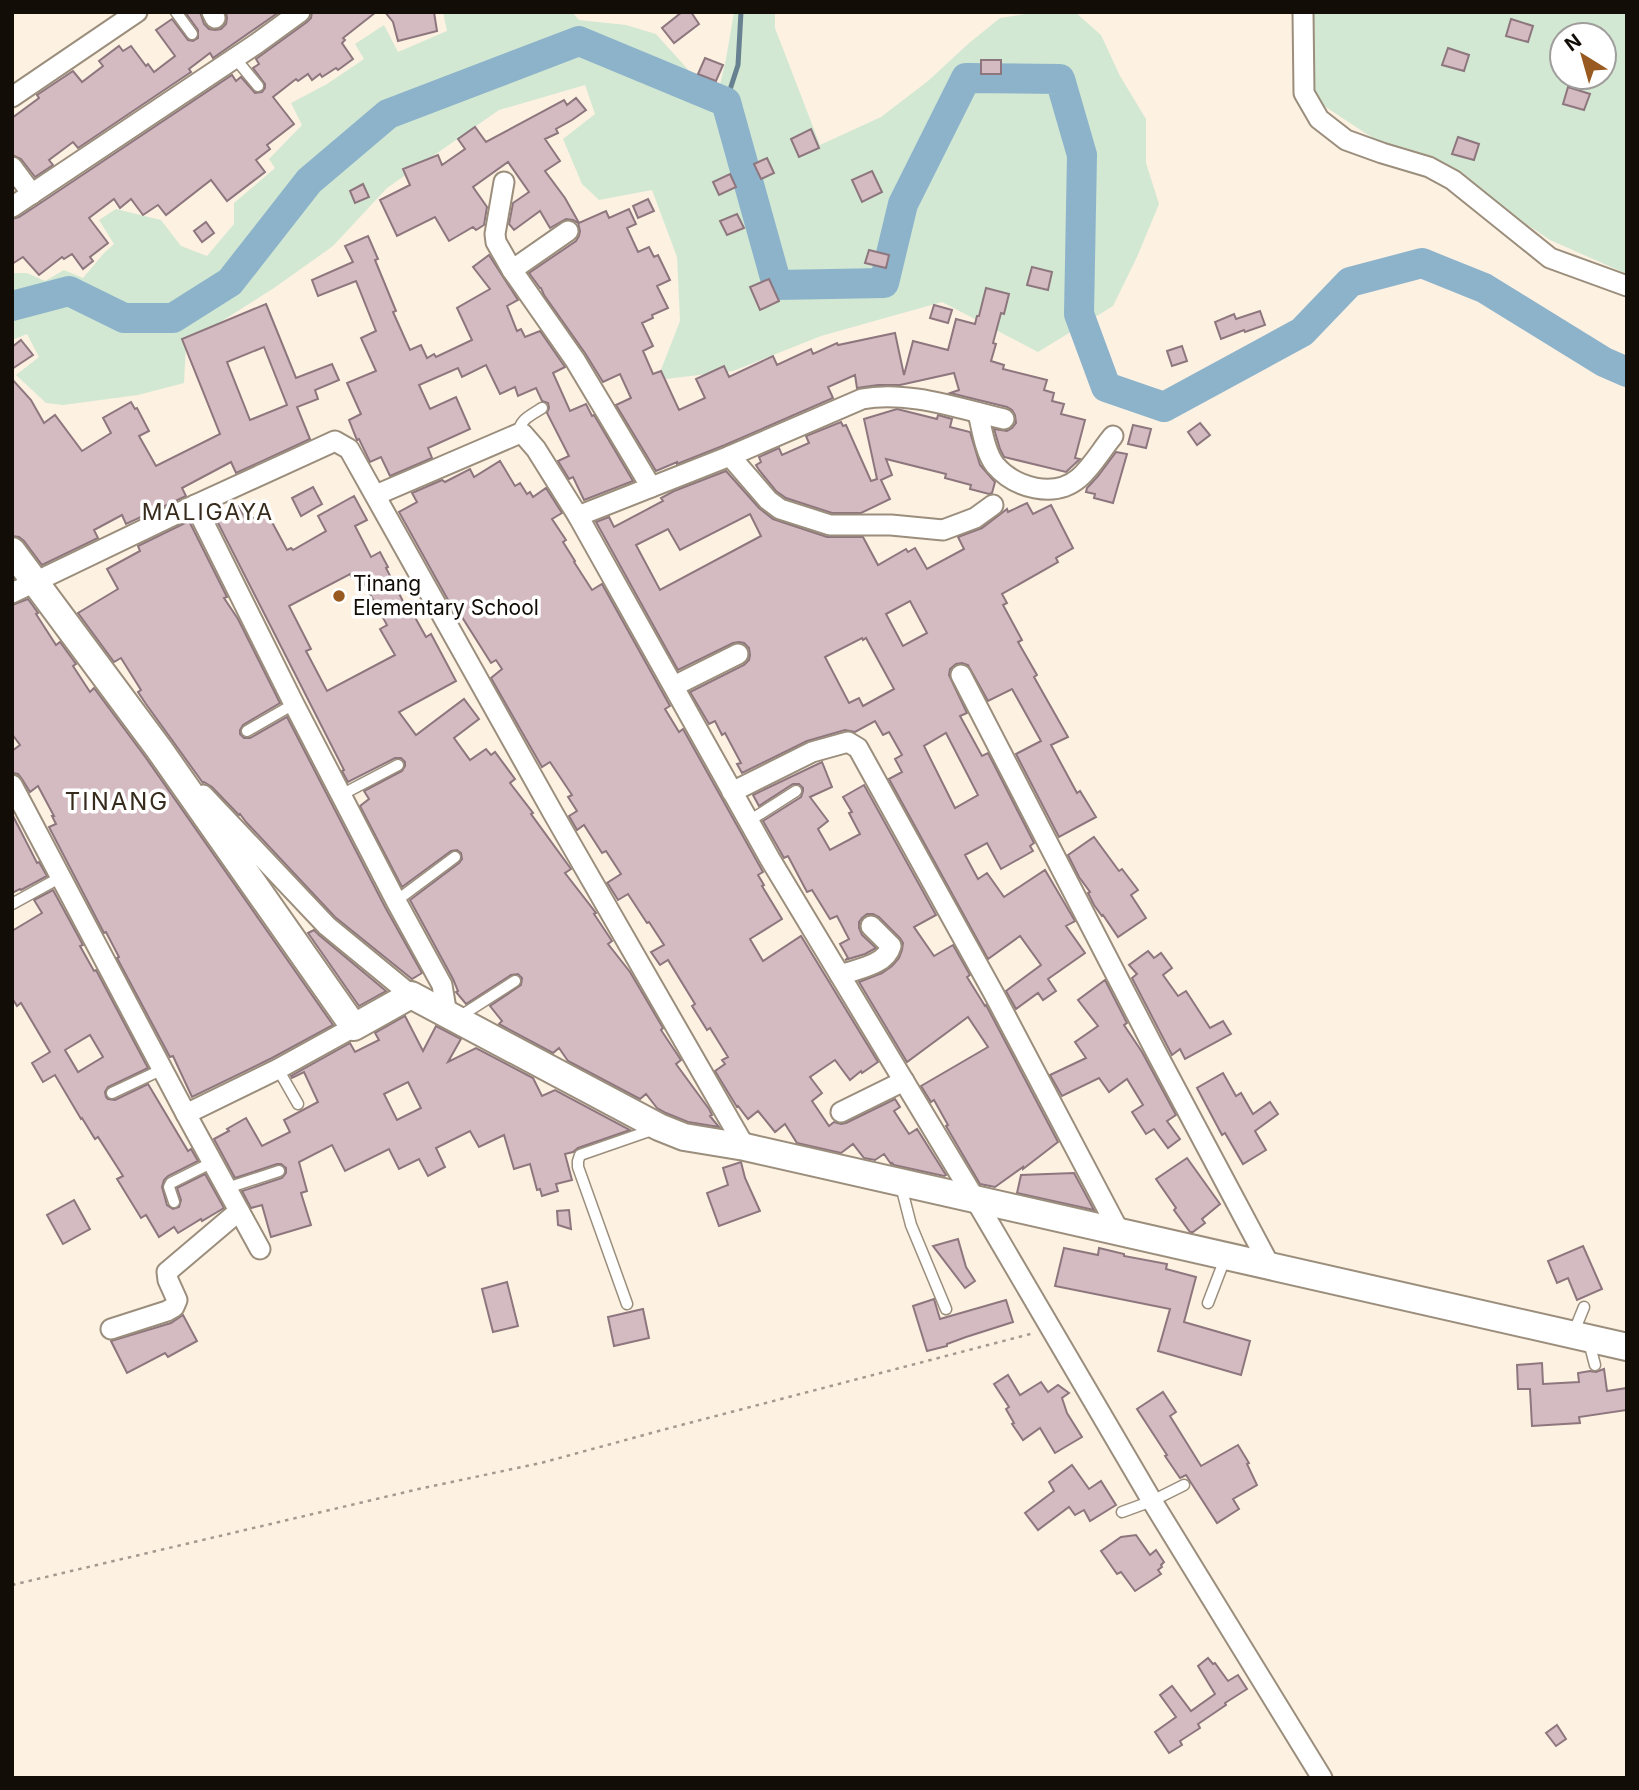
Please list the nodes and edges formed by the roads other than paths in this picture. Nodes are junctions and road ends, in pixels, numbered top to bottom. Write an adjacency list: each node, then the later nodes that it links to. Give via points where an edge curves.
1 (137, 12): 8 (street)
2 (176, 12): 5 (lane)
3 (300, 12): 6 (street)
4 (1303, 12): 15 (street, via 1304,93 1319,119 1346,140 1429,167 1453,180 1550,258)
5 (191, 34)
6 (235, 58): 7 (lane); 11 (street)
7 (258, 86)
8 (12, 97)
9 (12, 167): 11 (street)
10 (504, 182): 14 (street, via 495,234)
11 (32, 194): 12 (street)
12 (12, 207)
13 (568, 231): 14 (street)
14 (512, 270): 22 (street, via 575,360)
15 (1627, 286)
16 (542, 408): 19 (lane, via 519,425)
17 (978, 413): 18 (street); 20 (street, via 994,464 1031,488 1060,489 1078,479); 21 (street, via 881,395)
18 (1004, 419)
19 (518, 434): 23 (street); 26 (street, via 537,449)
20 (1113, 436)
21 (730, 456): 22 (street); 25 (street, via 780,509 830,525 891,524 943,530 975,518)
22 (651, 487): 26 (street)
23 (376, 495): 24 (street, via 349,449 335,441); 60 (street)
24 (195, 505): 28 (street); 33 (street)
25 (993, 505)
26 (578, 516): 32 (street)
27 (12, 551): 28 (street)
28 (36, 582): 29 (street); 35 (street)
29 (12, 593)
30 (738, 654): 32 (street)
31 (961, 675): 71 (street)
32 (674, 686): 39 (street)
33 (294, 704): 34 (lane); 40 (street)
34 (247, 731)
35 (159, 749): 49 (street, via 327,926); 51 (street)
36 (398, 765): 40 (lane)
37 (12, 786): 43 (street)
38 (796, 791): 41 (lane)
39 (732, 792): 41 (street); 68 (street, via 812,752 848,742 858,748)
40 (341, 795): 44 (street)
41 (749, 821): 47 (street)
42 (455, 857): 44 (lane)
43 (62, 877): 45 (lane); 52 (street)
44 (396, 901): 50 (street, via 442,985)
45 (12, 904)
46 (871, 926): 47 (street, via 891,946 890,952)
47 (841, 975): 54 (street)
48 (515, 981): 50 (lane)
49 (411, 995): 50 (street); 51 (street)
50 (451, 1017): 59 (street)
51 (354, 1027): 53 (street)
52 (163, 1069): 55 (lane); 58 (street)
53 (278, 1069): 56 (lane); 58 (street)
54 (904, 1081): 57 (street); 65 (street)
55 (112, 1093)
56 (298, 1104)
57 (841, 1112)
58 (186, 1114): 61 (street)
59 (659, 1127): 60 (street, via 684,1137); 73 (lane, via 580,1155 578,1161)
60 (745, 1147): 63 (street)
61 (213, 1162): 64 (street); 66 (lane, via 171,1183)
62 (279, 1171): 64 (lane)
63 (900, 1182): 65 (street); 75 (lane, via 911,1225)
64 (227, 1188): 67 (street)
65 (975, 1199): 68 (street); 81 (street)
66 (174, 1202)
67 (239, 1211): 69 (street); 76 (street, via 167,1272 177,1300 174,1307)
68 (1119, 1231): 70 (street)
69 (260, 1249)
70 (1226, 1256): 71 (street); 72 (lane)
71 (1270, 1266): 77 (street)
72 (1208, 1303)
73 (627, 1304)
74 (1584, 1307): 77 (lane)
75 (946, 1309)
76 (111, 1329)
77 (1580, 1337): 78 (street); 79 (lane)
78 (1627, 1347)
79 (1595, 1365)
80 (1184, 1485): 81 (lane)
81 (1152, 1501): 82 (lane); 83 (street)
82 (1122, 1512)
83 (1322, 1778)

